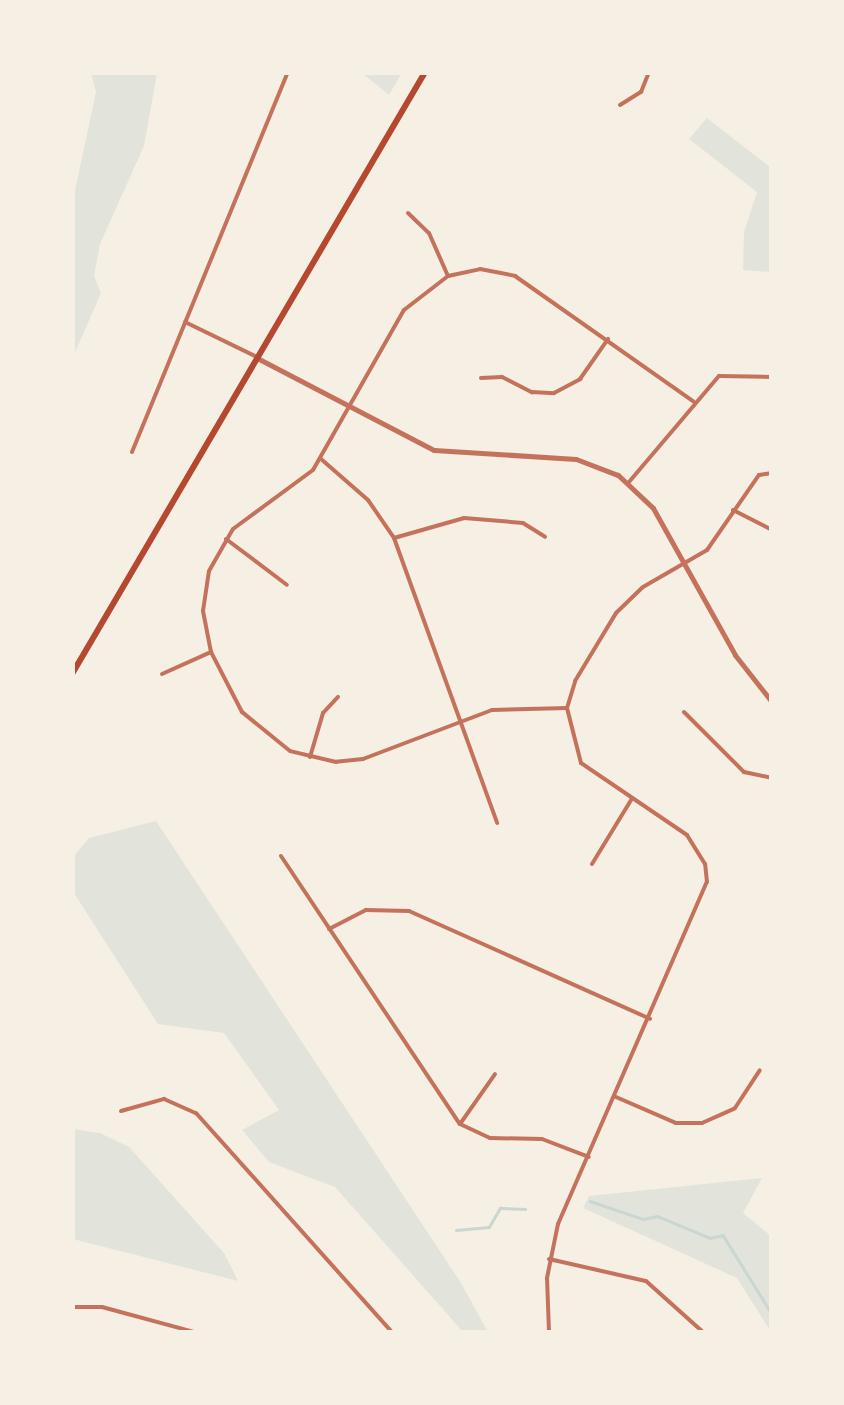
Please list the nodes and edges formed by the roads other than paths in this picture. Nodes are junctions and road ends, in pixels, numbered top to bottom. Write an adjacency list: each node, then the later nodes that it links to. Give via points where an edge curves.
1 (288, 72): 7 (street)
2 (425, 72): 9 (main road)
3 (650, 72): 4 (street, via 641,92)
4 (620, 106)
5 (408, 214): 6 (street, via 429,233)
6 (448, 276): 8 (street, via 480,270 515,276); 13 (street, via 404,310)
7 (186, 322): 9 (street); 14 (street)
8 (608, 339): 11 (street, via 580,379 554,393 532,392 502,377); 12 (street)
9 (259, 358): 13 (street); 26 (main road)
10 (772, 377): 12 (street, via 719,376)
11 (480, 378)
12 (694, 401): 17 (street)
13 (350, 408): 15 (street); 17 (street, via 434,450 576,460)
14 (132, 452)
15 (321, 459): 21 (street, via 368,500); 22 (street)
16 (772, 473): 18 (street, via 759,475)
17 (629, 482): 23 (street, via 654,508)
18 (733, 510): 19 (street); 23 (street, via 707,550)
19 (772, 530)
20 (545, 537): 21 (street, via 524,523 464,518)
21 (394, 538): 32 (street)
22 (226, 539): 24 (street); 25 (street, via 203,597)
23 (684, 565): 29 (street, via 735,655); 30 (street, via 643,587 616,613 575,681)
24 (287, 585)
25 (211, 652): 27 (street); 33 (street, via 252,724)
26 (72, 674)
27 (162, 674)
28 (338, 697): 33 (street, via 324,713)
29 (772, 702)
30 (567, 708): 32 (street, via 518,704); 35 (street, via 581,762)
31 (684, 712): 34 (street, via 744,772)
32 (463, 721): 33 (street, via 363,759); 36 (street)
33 (310, 757)
34 (772, 778)
35 (631, 800): 38 (street); 40 (street, via 686,835 705,864 703,902)
36 (497, 823)
37 (281, 856): 39 (street)
38 (592, 864)
39 (329, 929): 40 (street, via 366,910 409,911); 45 (street)
40 (650, 1019): 43 (street)
41 (760, 1070): 43 (street, via 735,1108 702,1123 676,1123)
42 (495, 1074): 45 (street)
43 (616, 1097): 46 (street)
44 (122, 1111): 50 (street, via 164,1099 196,1114)
45 (460, 1124): 46 (street, via 490,1138 554,1142)
46 (589, 1157): 47 (street)
47 (549, 1260): 51 (street); 52 (street, via 646,1281)
48 (72, 1307): 49 (street, via 102,1308)
49 (189, 1332)
50 (392, 1332)
51 (549, 1332)
52 (704, 1332)

